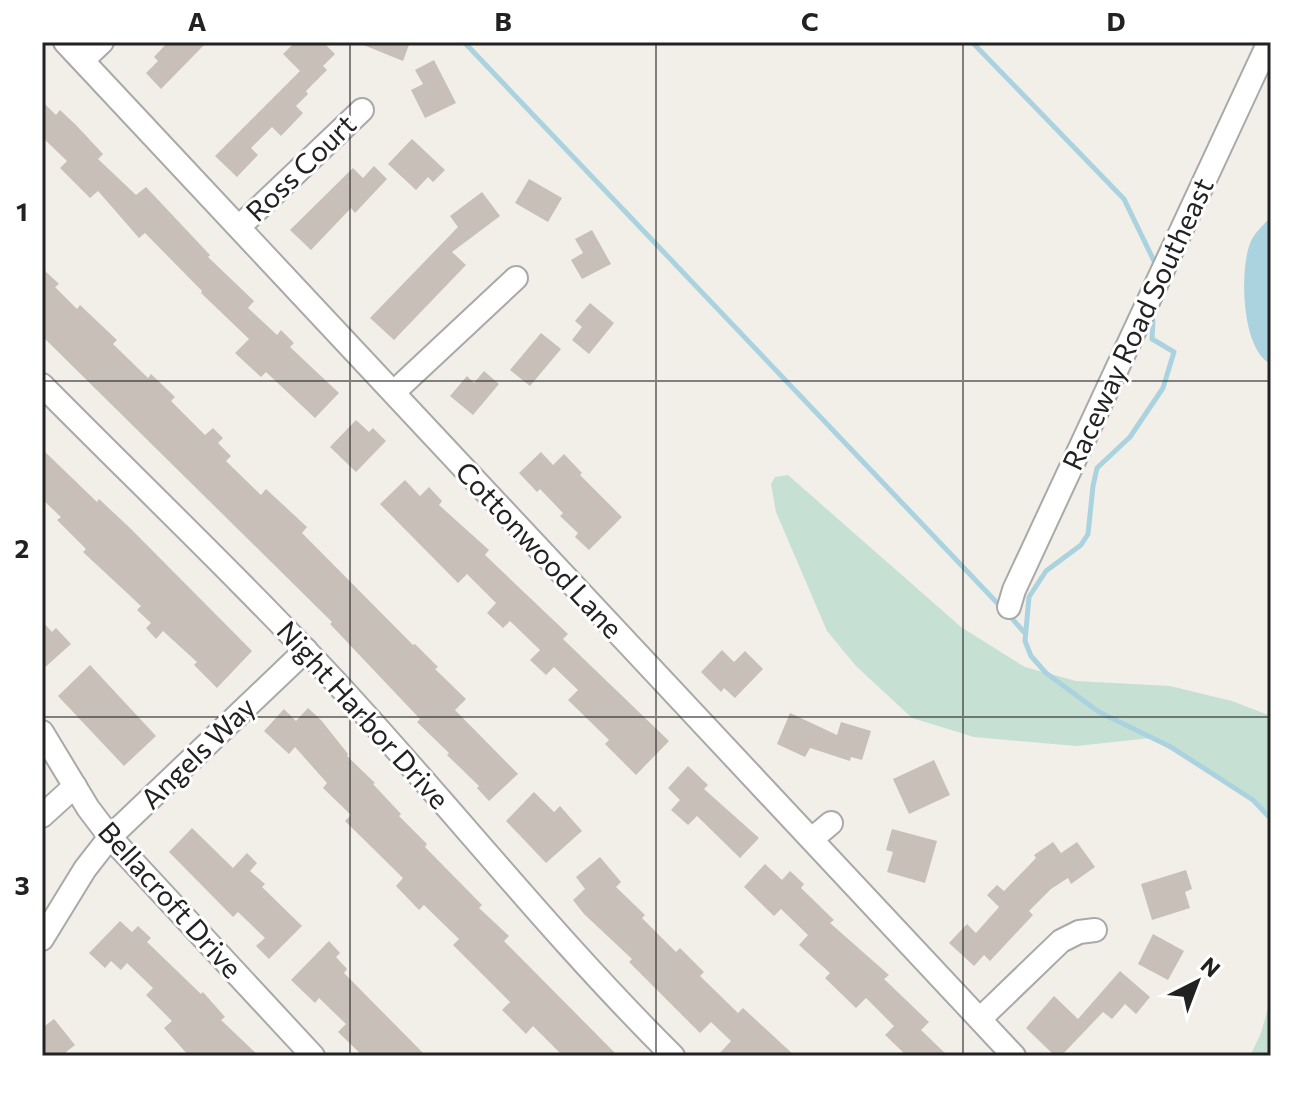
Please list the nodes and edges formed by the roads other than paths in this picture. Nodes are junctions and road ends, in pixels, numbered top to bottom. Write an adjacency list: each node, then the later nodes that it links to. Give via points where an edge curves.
1 (65, 42): 4 (street, Cottonwood Lane)
2 (102, 42): 4 (street)
3 (1269, 42): 10 (street, Raceway Road Southeast)
4 (83, 60): 6 (street, Cottonwood Lane)
5 (362, 110): 6 (street, Ross Court)
6 (239, 227): 9 (street, Cottonwood Lane)
7 (516, 278): 9 (street)
8 (42, 385): 11 (street, Night Harbor Drive)
9 (394, 392): 17 (street, Cottonwood Lane)
10 (1009, 607)
11 (306, 650): 16 (street, Angels Way); 22 (street, Night Harbor Drive, via 587,967)
12 (42, 732): 13 (street, Bellacroft Drive)
13 (75, 786): 14 (street); 16 (street, Bellacroft Drive)
14 (42, 816)
15 (831, 823): 17 (street)
16 (110, 837): 19 (street, Angels Way); 21 (street, Bellacroft Drive)
17 (812, 839): 20 (street, Cottonwood Lane)
18 (1095, 930): 20 (street, via 1061,941)
19 (42, 939)
20 (980, 1019): 23 (street, Cottonwood Lane)
21 (313, 1056)
22 (673, 1056)
23 (1014, 1056)

